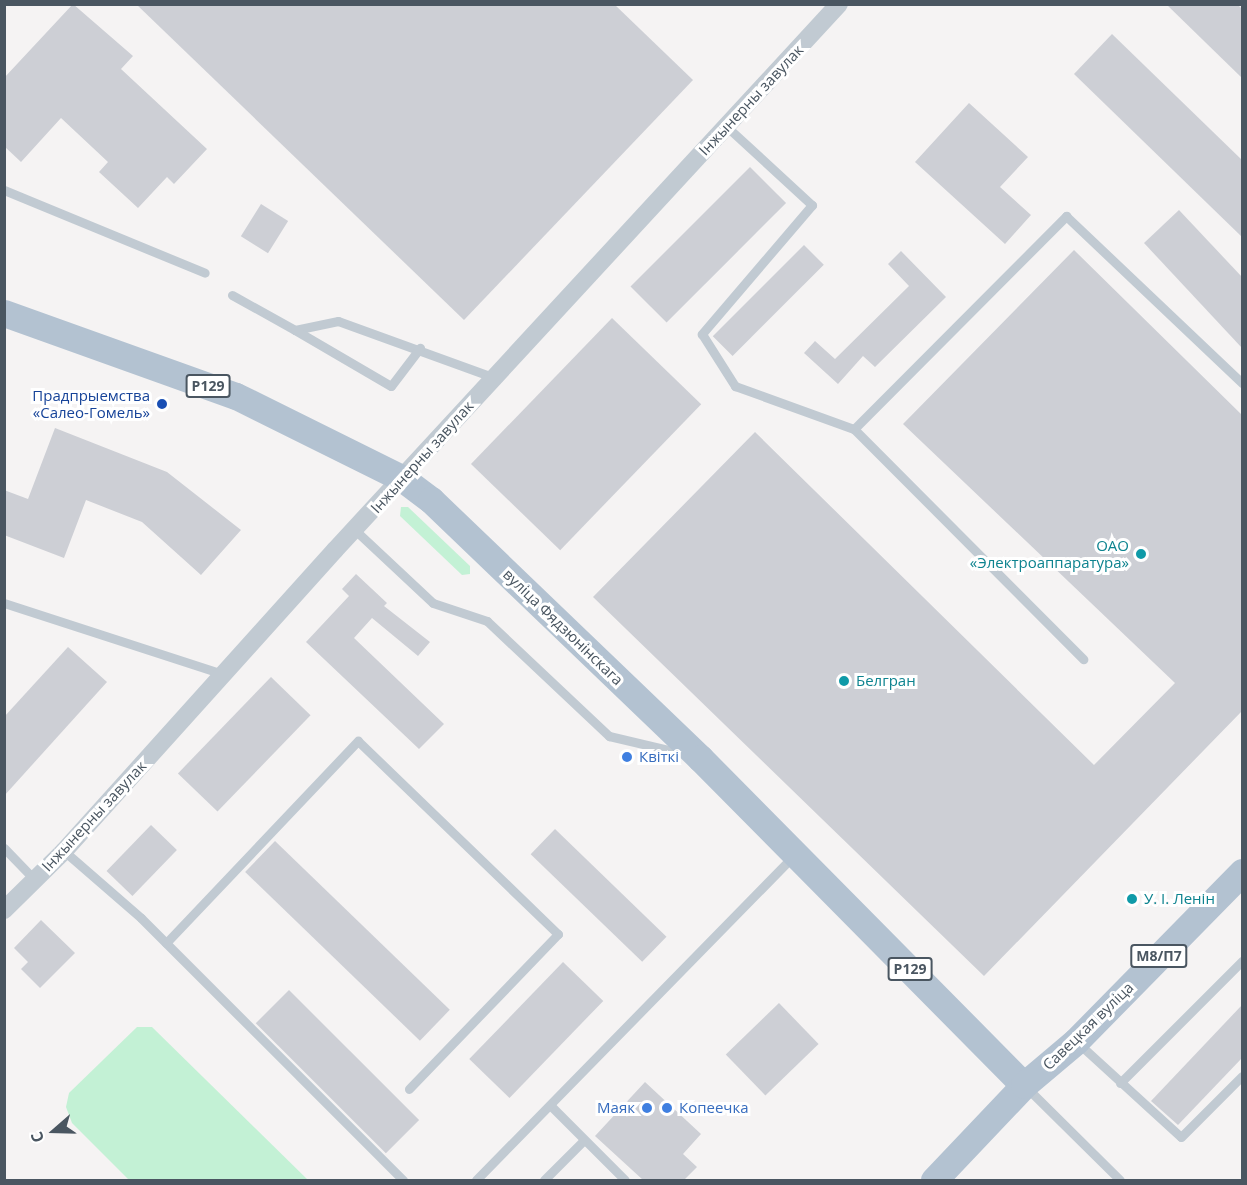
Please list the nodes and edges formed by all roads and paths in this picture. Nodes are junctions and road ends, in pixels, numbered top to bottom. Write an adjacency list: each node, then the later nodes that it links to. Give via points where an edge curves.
1 (839, 4): 2 (street, Інжынерны завулак)
2 (726, 126): 9 (street, Інжынерны завулак); 11 (lane, via 812,205 702,334 735,386)
3 (4, 190): 4 (lane)
4 (205, 273)
5 (232, 295): 7 (lane)
6 (4, 313): 12 (main road, вуліца Фядзюнінскага / Р129, via 236,396)
7 (295, 330): 8 (lane, via 338,321); 8 (lane, via 391,386)
8 (420, 348): 9 (lane)
9 (493, 378): 12 (street, Інжынерны завулак)
10 (1242, 383): 11 (lane, via 1066,216)
11 (854, 429): 15 (lane)
12 (403, 479): 13 (street, Інжынерны завулак); 17 (main road, вуліца Фядзюнінскага / Р129, via 430,500)
13 (356, 531): 16 (street, Інжынерны завулак); 17 (lane, via 433,603 487,621 609,736)
14 (4, 603): 16 (lane)
15 (1083, 659)
16 (223, 674): 19 (street, Інжынерны завулак)
17 (700, 758): 20 (main road, вуліца Фядзюнінскага / Р129)
18 (4, 848): 22 (lane)
19 (64, 851): 22 (street, Інжынерны завулак); 24 (lane)
20 (795, 854): 29 (main road, вуліца Фядзюнінскага / Р129); 31 (lane)
21 (1242, 872): 26 (main road, Савецкая вуліца / М8/П7)
22 (34, 880): 23 (street, Інжынерны завулак)
23 (4, 910)
24 (166, 943): 30 (lane, via 358,741 558,934); 33 (lane)
25 (1242, 961): 28 (lane)
26 (1076, 1041): 28 (lane); 29 (main road, Савецкая вуліца / М8/П7)
27 (1242, 1076): 28 (lane, via 1181,1137)
28 (1120, 1083)
29 (1024, 1084): 37 (main road, Савецкая вуліца / М8/П7); 38 (lane)
30 (409, 1089)
31 (552, 1107): 32 (lane); 34 (lane)
32 (582, 1141): 35 (lane); 36 (lane)
33 (403, 1180)
34 (476, 1180)
35 (544, 1180)
36 (625, 1180)
37 (934, 1180)
38 (1120, 1180)

